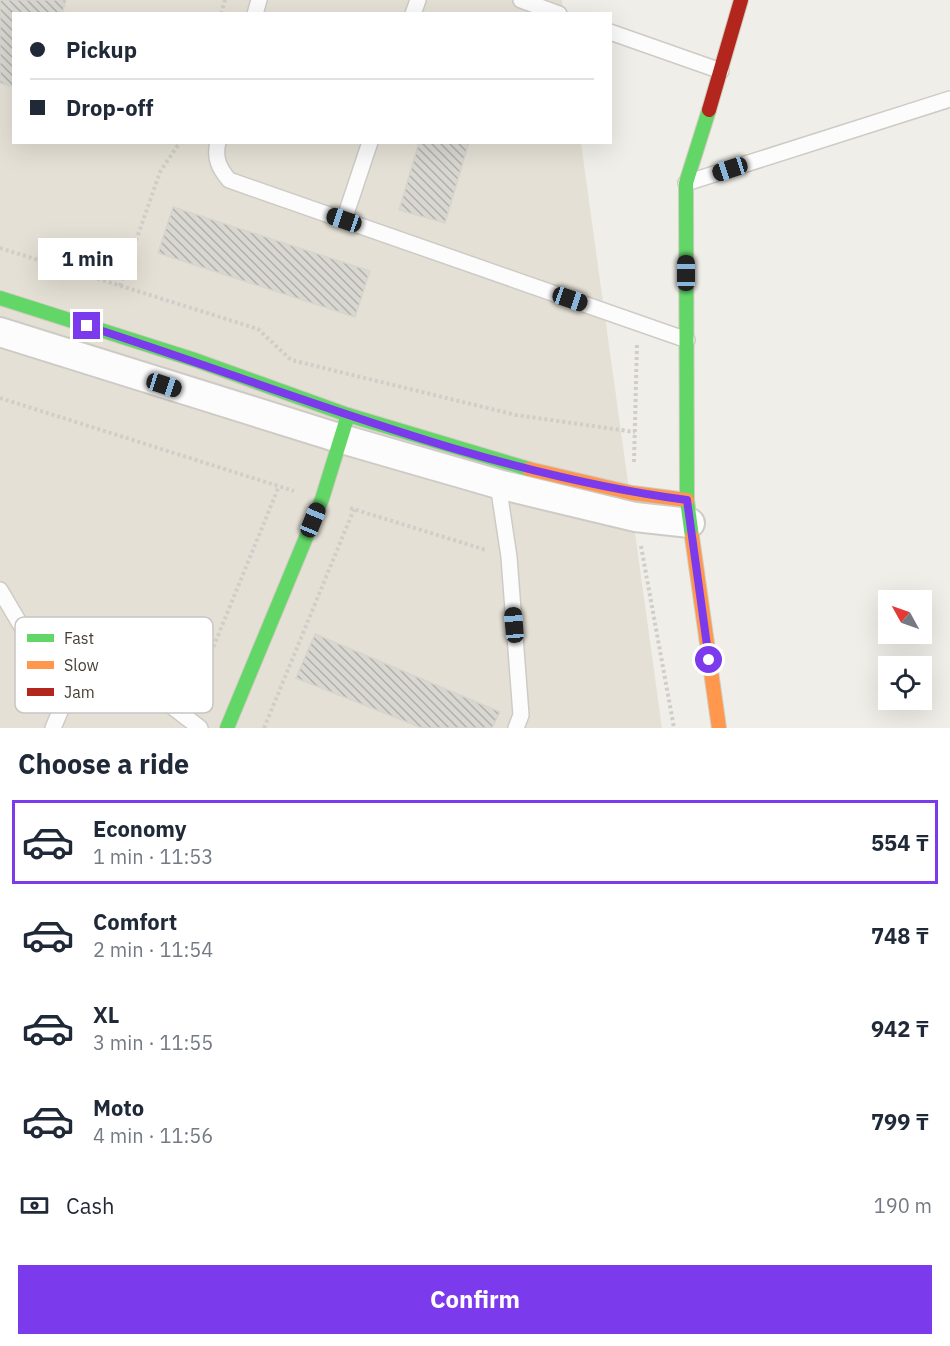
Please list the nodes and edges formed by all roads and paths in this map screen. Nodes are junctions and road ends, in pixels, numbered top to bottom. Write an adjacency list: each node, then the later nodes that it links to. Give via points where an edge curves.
1 (521, 0): 3 (lane)
2 (741, 0): 5 (street)
3 (554, 12)
4 (612, 33): 5 (lane)
5 (721, 71): 10 (street)
6 (950, 99): 10 (lane)
7 (179, 144): 13 (path, via 160,172)
8 (218, 144): 11 (lane, via 217,161 229,180)
9 (369, 144): 11 (lane)
10 (686, 183): 17 (street)
11 (344, 220): 15 (lane)
12 (0, 248): 13 (path)
13 (120, 286): 20 (path, via 258,329 291,360 516,415)
14 (0, 298): 19 (street, via 195,360)
15 (638, 323): 17 (lane); 20 (path)
16 (0, 332): 19 (street)
17 (687, 340): 26 (street)
18 (0, 398): 22 (path)
19 (345, 427): 21 (street); 23 (street); 24 (street, via 505,463)
20 (635, 432): 24 (path)
21 (498, 484): 24 (street); 27 (lane)
22 (279, 486): 23 (path); 30 (path)
23 (322, 499): 25 (path); 37 (street)
24 (634, 505): 26 (street); 40 (path)
25 (354, 509): 27 (path); 38 (path)
26 (688, 512): 41 (street)
27 (509, 557): 39 (lane, via 521,715)
28 (0, 590): 29 (lane)
29 (16, 617)
30 (213, 648)
31 (59, 713): 35 (lane)
32 (180, 713): 34 (lane)
33 (187, 713): 34 (path)
34 (185, 717): 36 (lane)
35 (53, 728)
36 (200, 728)
37 (227, 728)
38 (264, 728)
39 (516, 728)
40 (674, 728)
41 (719, 728)

